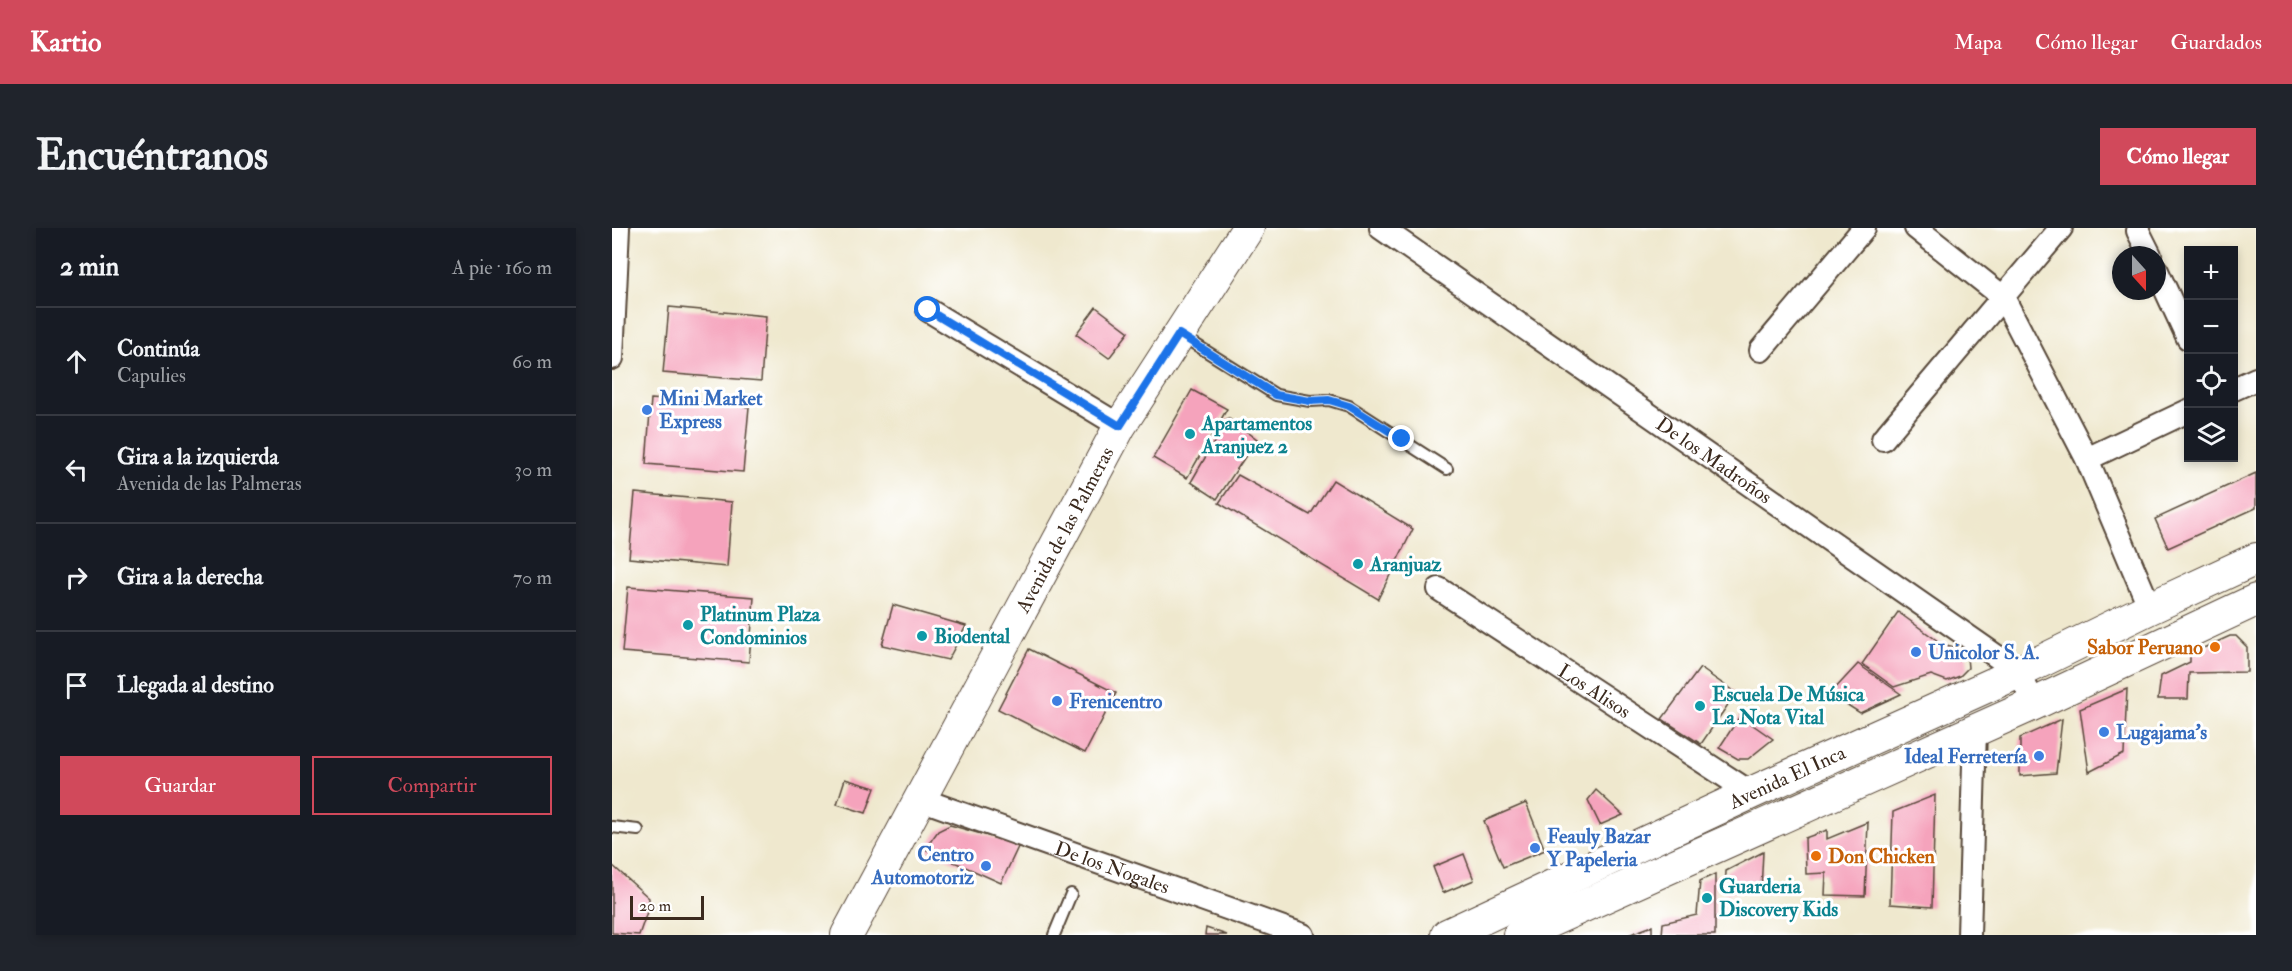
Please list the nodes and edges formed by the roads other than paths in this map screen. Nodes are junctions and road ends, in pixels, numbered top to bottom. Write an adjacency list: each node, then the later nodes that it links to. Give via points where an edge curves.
1 (618, 228): 9 (street)
2 (1248, 228): 14 (main road, Avenida de las Palmeras)
3 (1381, 228): 28 (street, De los Madroños)
4 (1864, 228): 15 (street)
5 (1916, 228): 11 (street)
6 (2061, 228): 11 (street)
7 (2138, 231): 8 (street)
8 (2146, 246)
9 (614, 276): 16 (street)
10 (2166, 290): 13 (street)
11 (2003, 297): 21 (street); 22 (street)
12 (928, 310): 20 (street)
13 (2184, 329)
14 (1179, 334): 20 (main road, Avenida de las Palmeras); 23 (lane, via 1276,395 1349,406)
15 (1761, 350)
16 (612, 358)
17 (2256, 379): 18 (street)
18 (2238, 387)
19 (2184, 413): 22 (street)
20 (1120, 426): 32 (main road, Avenida de las Palmeras)
21 (1883, 439)
22 (2087, 459): 27 (street)
23 (1447, 469)
24 (2256, 559): 27 (main road, Avenida El Inca)
25 (1439, 589): 31 (street, Los Alisos)
26 (2256, 600): 29 (main road, Avenida El Inca)
27 (2150, 608): 28 (main road, Avenida El Inca)
28 (2019, 672): 29 (street); 31 (main road, Avenida El Inca)
29 (2034, 704): 30 (main road, Avenida El Inca)
30 (1975, 730): 40 (main road, Avenida El Inca); 41 (street)
31 (1751, 793): 39 (main road, Avenida El Inca)
32 (921, 799): 36 (main road, Avenida de las Palmeras); 38 (street, De los Nogales)
33 (612, 827): 34 (lane)
34 (638, 830)
35 (1071, 894): 37 (lane)
36 (847, 935)
37 (1054, 935)
38 (1304, 935)
39 (1447, 935)
40 (1519, 935)
41 (1969, 935)

